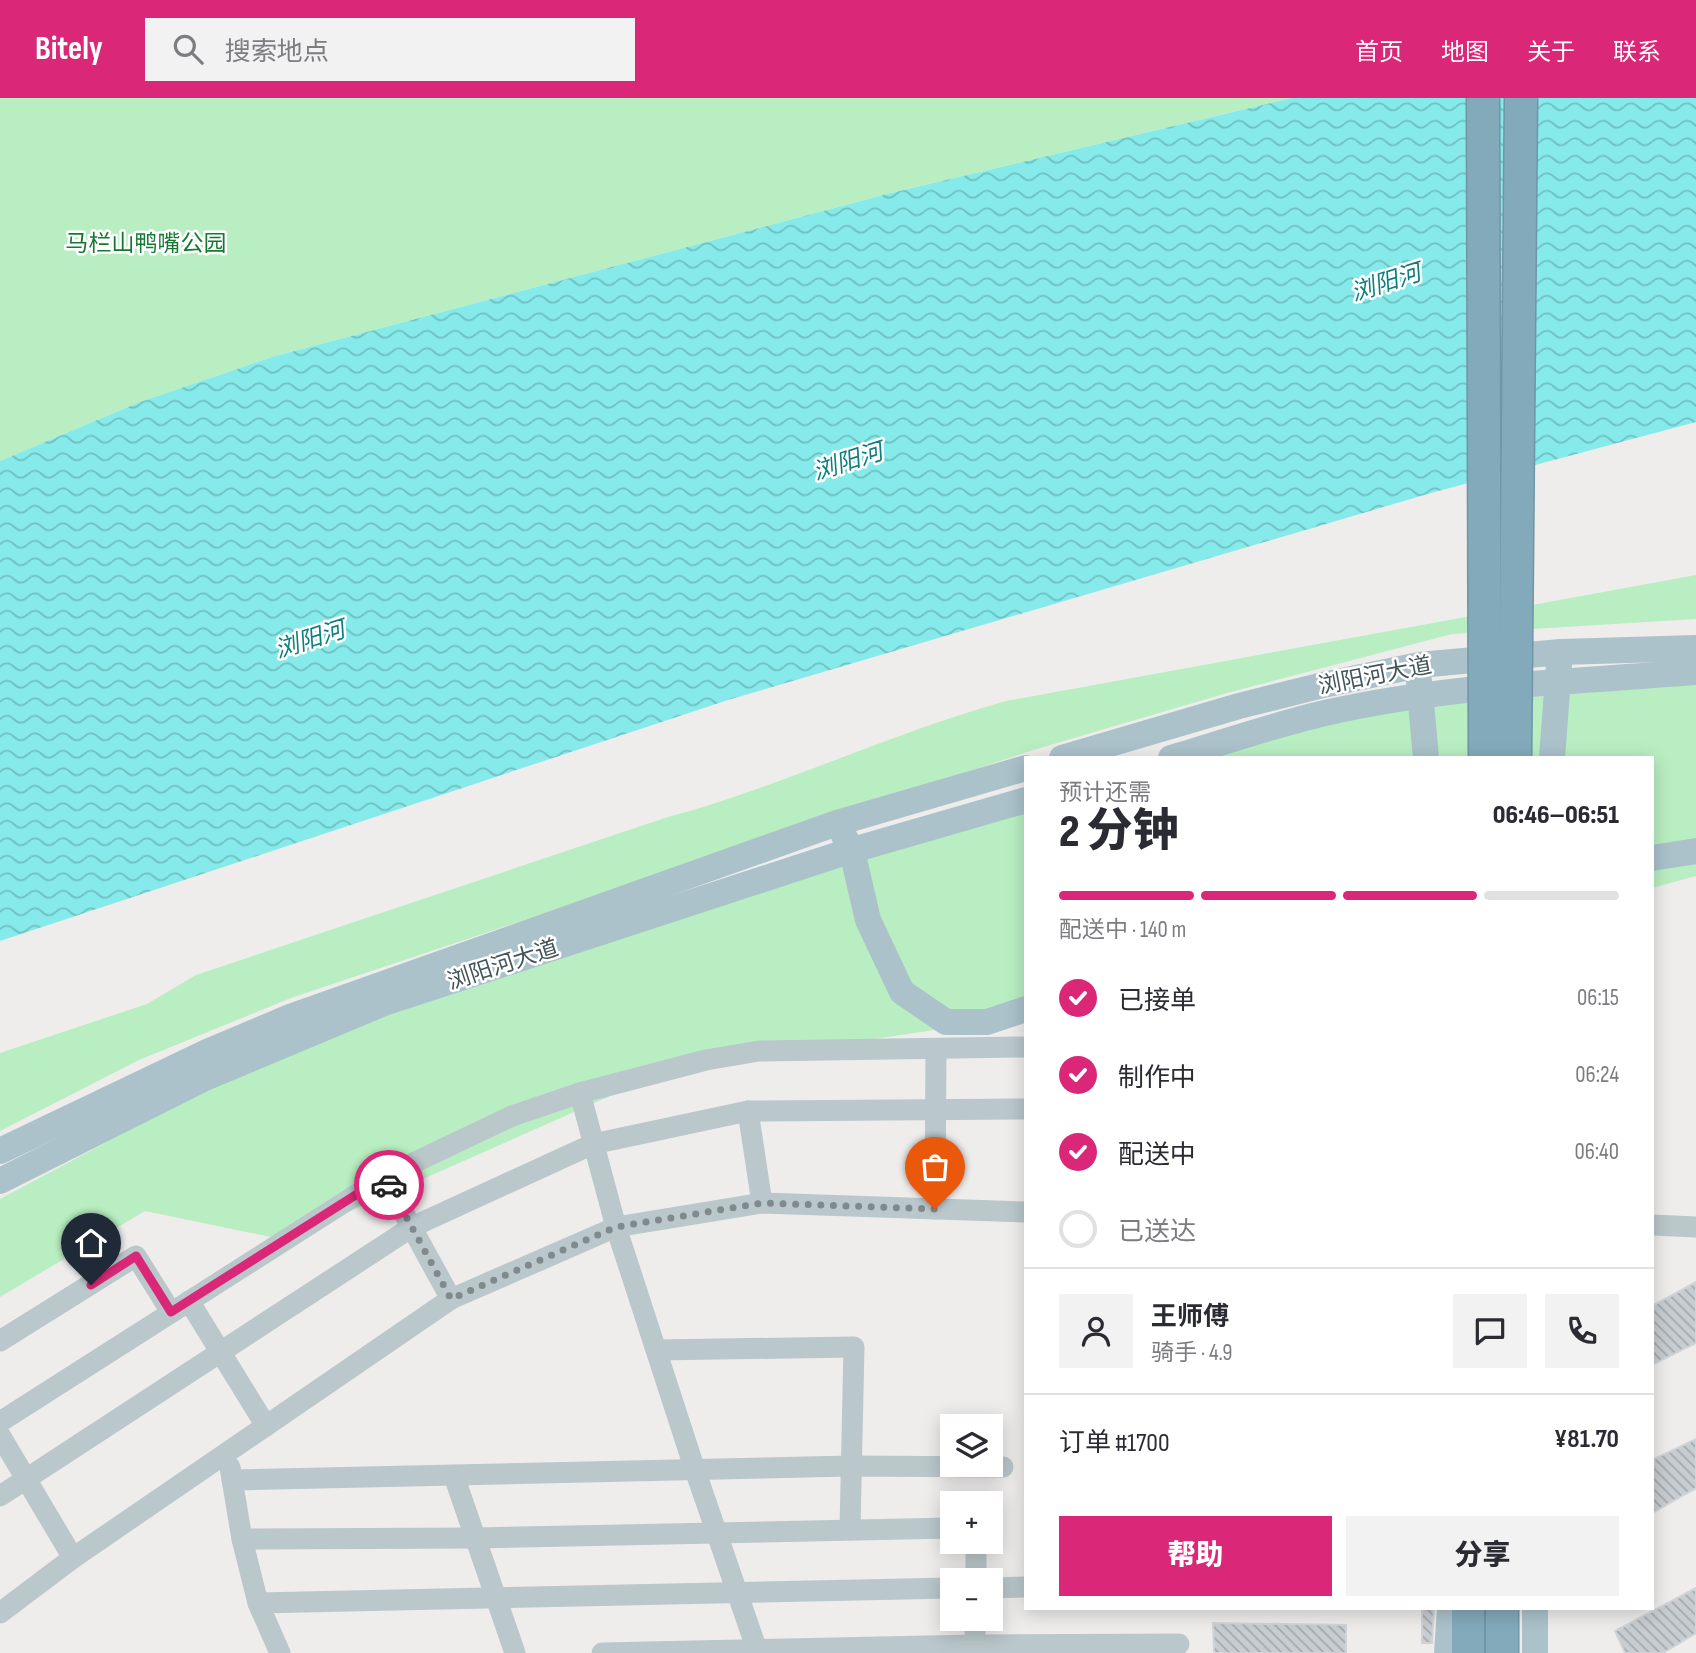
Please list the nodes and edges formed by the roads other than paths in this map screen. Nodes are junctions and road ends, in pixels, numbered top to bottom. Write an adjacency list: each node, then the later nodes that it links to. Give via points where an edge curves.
1 (1483, 98): 13 (highway, bridge)
2 (1521, 98): 9 (highway, bridge)
3 (1696, 648): 4 (main road, 浏阳河大道)
4 (1561, 652): 5 (main road, 浏阳河大道); 7 (main road)
5 (1419, 666): 8 (main road); 10 (main road, 浏阳河大道, via 1239,706)
6 (1696, 672): 7 (main road, 浏阳河大道)
7 (1557, 682): 8 (main road, 浏阳河大道); 16 (main road)
8 (1420, 696): 11 (main road, 浏阳河大道, via 1325,713); 12 (main road)
9 (1516, 716): 14 (highway, bridge); 15 (main road)
10 (1069, 756)
11 (1178, 756)
12 (1426, 756)
13 (1485, 756)
14 (1515, 756)
15 (1527, 756)
16 (1552, 756)
17 (1024, 769): 19 (main road, 浏阳河大道)
18 (1024, 801): 20 (main road, 浏阳河大道)
19 (837, 823): 20 (main road); 31 (main road, 浏阳河大道, via 290,1017)
20 (852, 851): 23 (main road, via 868,920 902,992 946,1022 987,1022); 33 (main road, 浏阳河大道, via 384,1003 205,1078)
21 (1696, 851): 22 (main road)
22 (1654, 858)
23 (1024, 1010)
24 (1024, 1047): 25 (street)
25 (936, 1049): 26 (street, via 759,1051); 28 (street)
26 (580, 1093): 30 (street); 32 (street, via 512,1116)
27 (1024, 1109): 28 (street)
28 (935, 1110): 29 (street); 35 (street)
29 (748, 1111): 30 (street); 34 (street)
30 (593, 1144): 38 (street); 39 (street)
31 (0, 1151)
32 (384, 1177): 38 (street); 42 (street)
33 (0, 1181)
34 (762, 1203): 35 (street); 39 (street)
35 (935, 1209): 36 (street)
36 (1024, 1212)
37 (1654, 1225): 40 (street)
38 (412, 1227): 41 (street); 45 (street)
39 (616, 1227): 41 (street); 44 (street)
40 (1696, 1227)
41 (451, 1299): 47 (street)
42 (180, 1307): 43 (street, via 136,1256); 45 (street); 46 (street)
43 (0, 1341)
44 (657, 1350): 50 (street, via 854,1347); 52 (street)
45 (221, 1353): 47 (street); 55 (street)
46 (0, 1422)
47 (267, 1426): 49 (street)
48 (0, 1436): 55 (street)
49 (228, 1452): 54 (street); 62 (street)
50 (851, 1466): 51 (street); 52 (street); 58 (street)
51 (940, 1467)
52 (695, 1470): 53 (street); 59 (street)
53 (454, 1476): 54 (street); 60 (street)
54 (232, 1479): 61 (street)
55 (27, 1480): 56 (street); 62 (street)
56 (0, 1496)
57 (940, 1528): 58 (street)
58 (850, 1529): 59 (street)
59 (717, 1531): 60 (street); 66 (street)
60 (475, 1538): 61 (street); 67 (street)
61 (242, 1539): 68 (street)
62 (73, 1558): 73 (street)
63 (1024, 1587): 65 (street)
64 (940, 1588): 66 (street)
65 (1003, 1588)
66 (738, 1592): 67 (street); 77 (street)
67 (496, 1598): 68 (street); 79 (street)
68 (258, 1603): 78 (street)
69 (1450, 1610): 81 (main road)
70 (1468, 1610): 82 (highway)
71 (1502, 1610): 83 (highway)
72 (1535, 1610): 84 (main road)
73 (0, 1613)
74 (975, 1631): 76 (street)
75 (1179, 1644): 76 (street)
76 (975, 1649): 77 (street)
77 (758, 1652): 80 (street)
78 (280, 1653)
79 (515, 1653)
80 (602, 1653)
81 (1447, 1653)
82 (1468, 1653)
83 (1502, 1653)
84 (1535, 1653)

